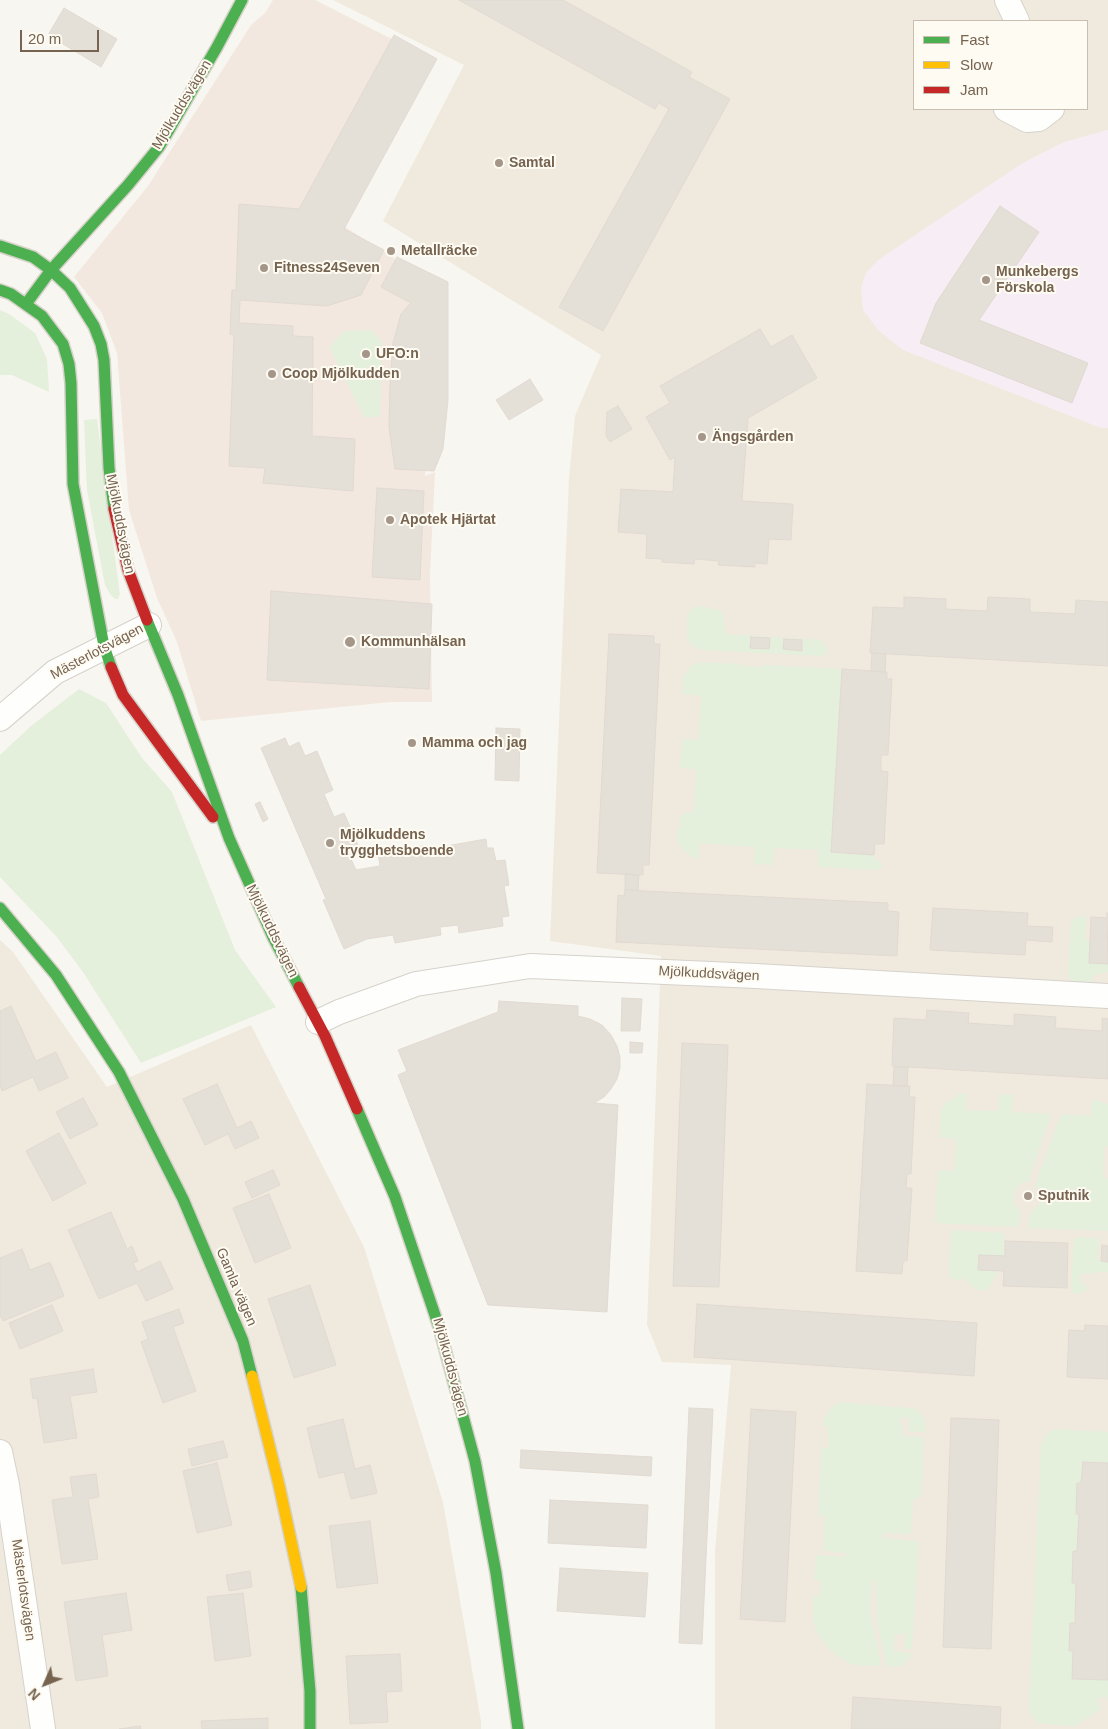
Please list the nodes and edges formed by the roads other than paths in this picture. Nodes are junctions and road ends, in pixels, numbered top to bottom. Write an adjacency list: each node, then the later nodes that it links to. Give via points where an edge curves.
1 (242, 0): 7 (street, Mjölkuddsvägen, via 158,147)
2 (1006, 0): 3 (street)
3 (1017, 20)
4 (1008, 110): 5 (street, via 1027,120 1039,119)
5 (1051, 110)
6 (0, 246): 7 (street, Mjölkuddsvägen, via 33,257)
7 (50, 270): 9 (street, Mjölkuddsvägen); 10 (street, Mjölkuddsvägen, via 70,288 82,305 101,344 114,507 128,570)
8 (0, 290): 9 (street, Mjölkuddsvägen)
9 (26, 304): 11 (street, Mjölkuddsvägen, via 55,331 69,364 73,484)
10 (149, 625): 11 (street, Mästerlotsvägen); 13 (street, Mjölkuddsvägen, via 175,687)
11 (104, 646): 12 (street, Mästerlotsvägen, via 55,672); 13 (street, Mjölkuddsvägen, via 123,695)
12 (0, 719)
13 (229, 838): 16 (street, Mjölkuddsvägen, via 273,937)
14 (0, 908): 19 (street, Gamla vägen, via 56,975 119,1072 183,1199 243,1341 302,1591)
15 (1108, 996): 16 (street, Mjölkuddsvägen, via 530,966 416,984)
16 (318, 1022): 20 (street, Mjölkuddsvägen, via 395,1197 439,1327 475,1462 496,1573)
17 (0, 1452): 18 (street, Mästerlotsvägen)
18 (43, 1729)
19 (310, 1729)
20 (518, 1729)

